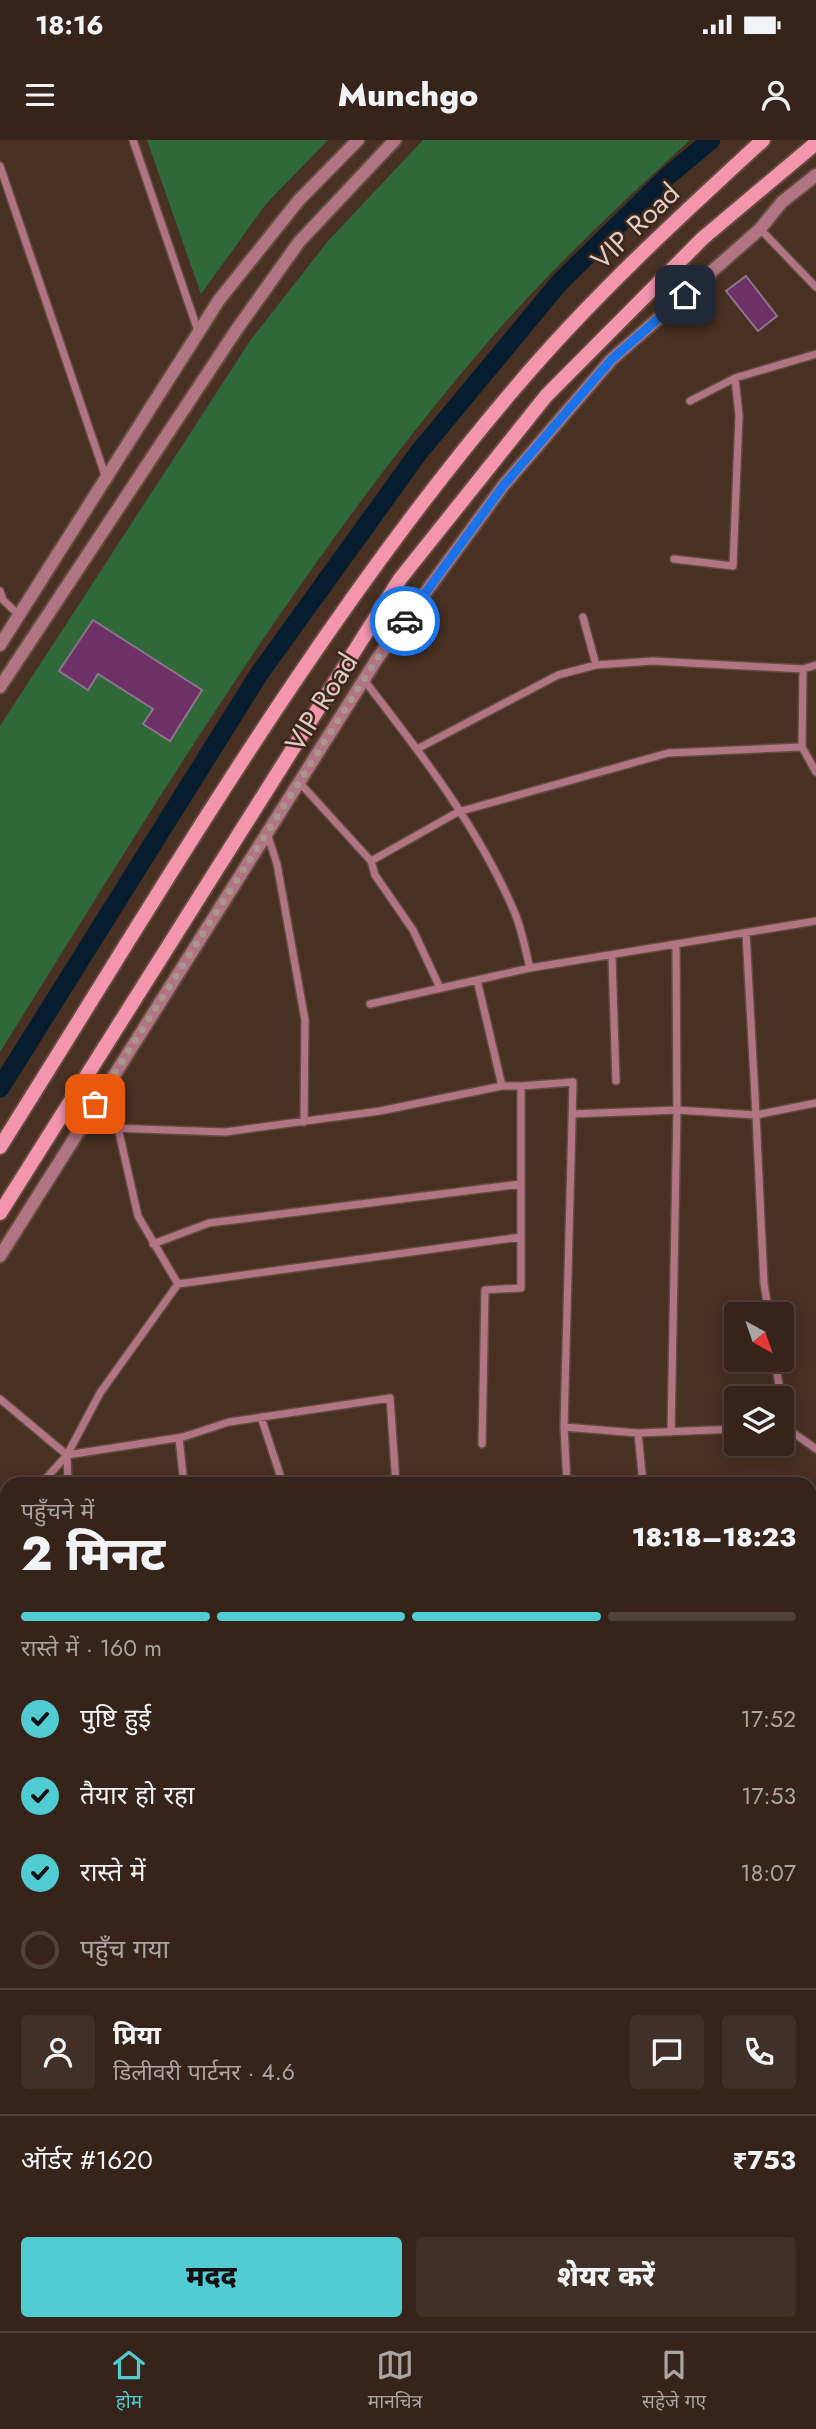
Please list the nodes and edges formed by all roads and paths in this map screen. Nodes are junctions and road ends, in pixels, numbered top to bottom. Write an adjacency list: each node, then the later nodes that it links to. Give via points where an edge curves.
1 (133, 140): 10 (street)
2 (358, 140): 10 (street, via 299,200)
3 (395, 140): 24 (street, via 299,242)
4 (763, 140): 50 (main road, VIP Road, via 616,276 515,387 413,514 290,686)
5 (816, 142): 52 (main road, VIP Road, via 703,237 546,396 400,579)
6 (0, 166): 14 (street)
7 (816, 176): 8 (street, VIP Road, via 782,202)
8 (760, 229): 9 (street); 23 (street, VIP Road, via 611,360 503,486)
9 (816, 287)
10 (198, 332): 14 (street)
11 (816, 354): 12 (street)
12 (735, 378): 13 (street); 15 (street, via 739,416 733,566)
13 (690, 401)
14 (106, 478): 17 (street)
15 (674, 559)
16 (0, 591): 17 (street)
17 (19, 615): 19 (street)
18 (583, 617): 20 (street)
19 (0, 645)
20 (596, 665): 22 (street, via 653,661); 26 (street, via 558,675)
21 (816, 665): 22 (street)
22 (803, 668): 25 (street)
23 (364, 680): 26 (street); 28 (street, VIP Road)
24 (0, 687)
25 (802, 747): 27 (street); 29 (street, via 668,753)
26 (417, 748): 29 (street)
27 (816, 772)
28 (299, 782): 30 (street, VIP Road); 31 (street)
29 (458, 812): 31 (street); 36 (street, via 492,864 515,914)
30 (267, 833): 47 (street, via 277,864 305,1020); 48 (street, VIP Road)
31 (371, 861): 38 (street, via 414,930)
32 (816, 921): 33 (street)
33 (746, 933): 34 (street); 46 (street)
34 (676, 945): 35 (street); 44 (street)
35 (612, 957): 36 (street); 40 (street)
36 (530, 968): 37 (street)
37 (477, 980): 38 (street); 41 (street)
38 (440, 988): 39 (street)
39 (369, 1004)
40 (616, 1081)
41 (502, 1086): 42 (street); 47 (street)
42 (521, 1086): 45 (street, via 573,1082); 51 (street)
43 (816, 1102): 46 (street)
44 (677, 1110): 45 (street); 46 (street); 62 (street)
45 (572, 1114): 60 (street)
46 (756, 1115): 57 (street)
47 (304, 1122): 49 (street, via 225,1132)
48 (80, 1127): 49 (street); 55 (street, VIP Road)
49 (118, 1128): 54 (street, via 138,1216)
50 (0, 1147)
51 (521, 1184): 53 (street); 54 (street, via 209,1223)
52 (0, 1213)
53 (521, 1237): 56 (street); 66 (street, via 520,1288 485,1290)
54 (153, 1244): 56 (street)
55 (0, 1256)
56 (178, 1284): 68 (street, via 100,1393)
57 (768, 1302)
58 (0, 1399): 68 (street)
59 (261, 1417): 65 (street); 72 (street); 73 (street, via 390,1398)
60 (564, 1427): 63 (street); 74 (street)
61 (724, 1430): 62 (street)
62 (671, 1432): 63 (street)
63 (638, 1433): 75 (street)
64 (794, 1434): 67 (street)
65 (179, 1438): 68 (street); 71 (street)
66 (482, 1444)
67 (816, 1449)
68 (66, 1455): 69 (street); 70 (street)
69 (47, 1477)
70 (68, 1477)
71 (183, 1477)
72 (282, 1477)
73 (396, 1477)
74 (567, 1477)
75 (642, 1477)

